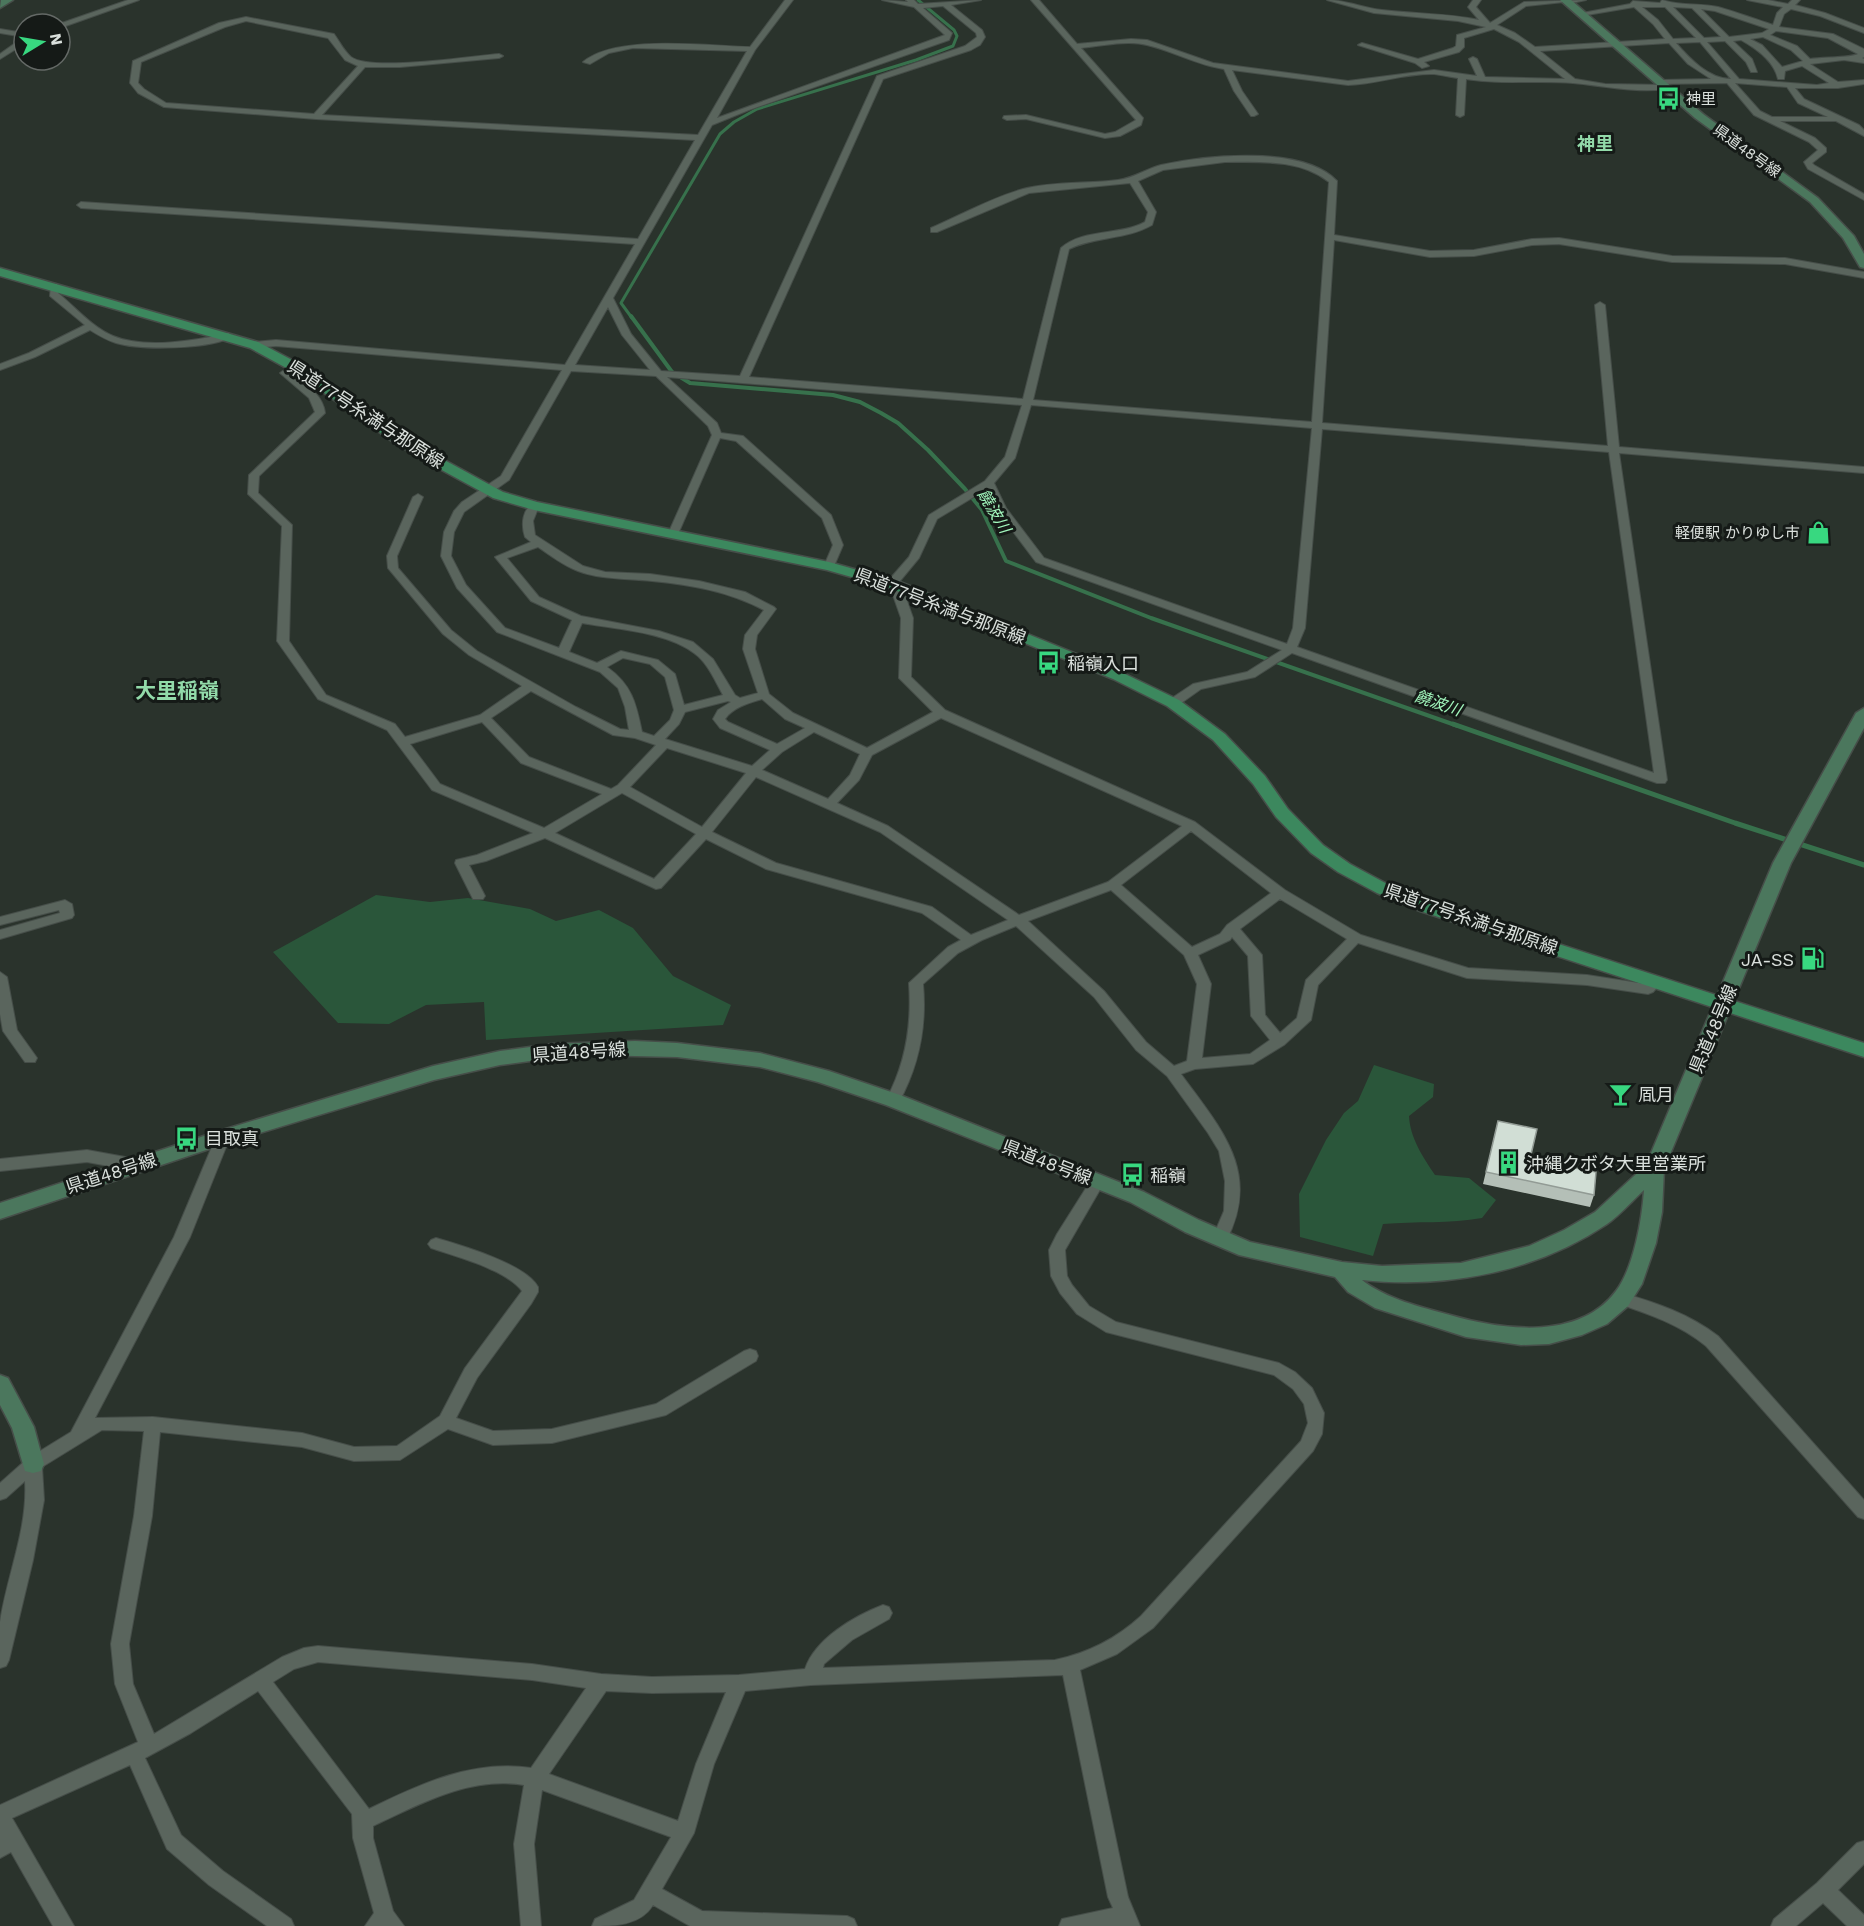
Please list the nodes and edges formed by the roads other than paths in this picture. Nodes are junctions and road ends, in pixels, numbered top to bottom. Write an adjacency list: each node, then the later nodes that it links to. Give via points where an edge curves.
1 (8, 0): 20 (main road)
2 (135, 0): 26 (street)
3 (789, 0): 38 (street)
4 (886, 0): 21 (street)
5 (910, 0): 21 (street)
6 (978, 0): 19 (street)
7 (1035, 0): 37 (street)
8 (1331, 0): 27 (street, via 1368,10)
9 (1477, 0): 27 (street, via 1472,7)
10 (1582, 0): 15 (street)
11 (1686, 0): 22 (street)
12 (1712, 0): 24 (street)
13 (1751, 0): 16 (street)
14 (1796, 0): 23 (street)
15 (1566, 1): 25 (main road, 県道48号線); 27 (street, via 1524,4)
16 (1764, 1): 23 (street)
17 (1663, 2): 18 (street); 22 (street); 33 (street)
18 (1632, 3): 25 (street); 34 (street, via 1657,24)
19 (946, 4): 21 (street); 88 (street, via 979,32 978,43 880,78)
20 (0, 5)
21 (918, 6): 66 (street, via 949,35 946,38)
22 (1694, 6): 24 (street); 32 (street)
23 (1789, 6): 28 (street, via 1780,13); 29 (street)
24 (1720, 10): 28 (street); 31 (street)
25 (1581, 14): 35 (main road, 県道48号線)
26 (72, 22)
27 (1490, 26): 39 (street); 43 (street, via 1460,37 1456,50)
28 (1774, 28): 30 (street); 42 (street, via 1840,39 1862,51)
29 (1864, 31)
30 (1764, 35): 31 (street); 45 (street, via 1794,48)
31 (1746, 38): 32 (street); 49 (street)
32 (1727, 39): 33 (street); 48 (street)
33 (1702, 40): 34 (street); 54 (street)
34 (1669, 41): 35 (street); 54 (street, via 1700,72)
35 (1614, 43): 39 (street); 55 (main road, 県道48号線)
36 (1362, 45): 43 (street)
37 (1075, 46): 47 (street, via 1147,42); 62 (street, via 1140,120 1138,123 1105,136 1026,117)
38 (752, 49): 44 (street, via 633,46 607,51); 66 (street)
39 (1532, 49): 53 (street)
40 (499, 56): 46 (street)
41 (1473, 58): 52 (street)
42 (1860, 59): 45 (street)
43 (1418, 61): 50 (street)
44 (587, 62)
45 (1806, 63): 49 (street); 58 (street)
46 (363, 65): 61 (street); 61 (street, via 348,58 331,36 246,19 222,25 137,61 134,83 141,92 164,105)
47 (1227, 67): 50 (street, via 1348,82); 59 (street)
48 (1754, 70)
49 (1781, 70): 57 (street)
50 (1434, 72): 51 (street)
51 (1462, 78): 52 (street); 60 (street)
52 (1482, 80): 53 (street)
53 (1573, 81): 55 (street, via 1605,86)
54 (1730, 81): 55 (street); 57 (street); 63 (street, via 1757,113)
55 (1662, 84): 75 (main road, 県道48号線, via 1821,206 1848,236)
56 (1862, 84): 58 (street)
57 (1787, 86): 58 (street); 65 (street, via 1801,101)
58 (1838, 86)
59 (1254, 114)
60 (1460, 115)
61 (316, 117): 68 (street)
62 (1007, 118)
63 (1769, 119): 65 (street); 70 (street, via 1812,140 1822,150 1810,157 1811,167)
64 (1861, 119): 65 (street)
65 (1842, 121): 67 (street)
66 (708, 124): 68 (street)
67 (1864, 134)
68 (701, 138): 74 (street)
69 (1133, 180): 72 (street, via 1027,191); 73 (street, via 1149,171 1192,162 1239,159 1309,167 1326,172 1333,180); 89 (street, via 1152,212 1149,223 1135,231 1083,239 1065,248)
70 (1864, 197)
71 (81, 205): 74 (street)
72 (934, 230)
73 (1329, 237): 77 (street, via 1430,254 1474,253 1559,241 1672,259 1785,261); 90 (street)
74 (642, 242): 79 (street)
75 (1864, 264)
76 (0, 272): 78 (main road, 県道77号糸満与那原線)
77 (1864, 276)
78 (54, 286): 81 (street, via 53,294); 82 (main road, 県道77号糸満与那原線)
79 (609, 299): 86 (street); 87 (street, via 615,318)
80 (1600, 305): 92 (street)
81 (92, 326): 82 (street, via 110,338 136,343 215,340); 85 (street)
82 (228, 336): 83 (main road, 県道77号糸満与那原線)
83 (254, 345): 84 (main road, 県道77号糸満与那原線); 86 (street, via 276,343)
84 (294, 366): 95 (main road, 県道77号糸満与那原線, via 401,441); 116 (street, via 285,373 317,399 320,413 254,475 253,495 287,525 283,641 322,697 391,727)
85 (0, 367)
86 (569, 368): 87 (street); 95 (street, via 505,478)
87 (658, 374): 88 (street); 91 (street, via 713,425)
88 (743, 380): 89 (street)
89 (1027, 403): 90 (street); 94 (street, via 1010,458)
90 (1317, 427): 92 (street); 103 (street, via 1299,628)
91 (717, 435): 98 (street); 100 (street, via 739,438 827,517 838,545)
92 (1614, 451): 93 (street); 103 (street, via 1661,780)
93 (1864, 470)
94 (989, 483): 101 (street, via 933,517 914,558 894,581); 103 (street, via 1001,509 1040,560)
95 (488, 490): 97 (main road, 県道77号糸満与那原線); 104 (street, via 459,511 449,532 446,556 461,585 501,630)
96 (418, 497): 106 (street, via 392,556 393,568 447,632 473,653)
97 (534, 506): 98 (main road, 県道77号糸満与那原線); 99 (street, via 528,515 527,529)
98 (673, 534): 100 (main road, 県道77号糸満与那原線)
99 (538, 543): 102 (street, via 500,557 535,599); 107 (street, via 579,568 604,575 699,584 765,604 770,609 752,635 749,649)
100 (829, 566): 101 (main road, 県道77号糸満与那原線)
101 (896, 585): 109 (main road, 県道77号糸満与那原線, via 1118,676); 111 (street, via 907,618 905,678)
102 (578, 619): 104 (street); 108 (street, via 676,639 697,649)
103 (1292, 650): 109 (street, via 1251,675 1197,686)
104 (563, 652): 105 (street)
105 (598, 667): 110 (street, via 621,654 654,662 671,676); 115 (street, via 624,687)
106 (530, 686): 113 (street); 115 (street, via 617,732)
107 (765, 695): 108 (street); 114 (street, via 789,716)
108 (735, 699): 110 (street); 118 (street, via 719,719 724,725)
109 (1173, 703): 137 (main road, 県道77号糸満与那原線, via 1219,737 1259,780 1296,829 1344,868 1426,907)
110 (680, 710): 117 (street)
111 (941, 713): 119 (street); 123 (street)
112 (1864, 713): 138 (main road, 県道48号線, via 1782,863)
113 (484, 718): 116 (street); 121 (street, via 525,760)
114 (813, 728): 118 (street); 119 (street)
115 (636, 734): 117 (street)
116 (402, 742): 124 (street, via 436,787)
117 (659, 743): 120 (street); 121 (street)
118 (778, 749): 120 (street)
119 (867, 753): 122 (street, via 855,777)
120 (754, 771): 122 (street); 125 (street)
121 (617, 791): 124 (street); 125 (street)
122 (830, 804): 130 (street, via 884,829)
123 (1191, 825): 126 (street); 127 (street)
124 (545, 832): 125 (street, via 656,885); 128 (street, via 461,863)
125 (704, 833): 134 (street, via 771,866 927,910)
126 (1113, 885): 130 (street); 135 (street)
127 (1280, 893): 131 (street); 133 (street)
128 (478, 896)
129 (0, 921): 132 (street, via 65,904 67,915)
130 (1019, 921): 134 (street); 143 (street, via 1099,994 1141,1046)
131 (1232, 928): 135 (street, via 1225,937); 139 (street, via 1255,955 1258,1016)
132 (0, 935)
133 (1356, 938): 137 (street, via 1467,973 1587,980 1648,989); 139 (street, via 1311,983 1304,1020)
134 (971, 940): 144 (street, via 953,950 916,983 917,1028)
135 (1190, 953): 142 (street, via 1204,984)
136 (0, 976): 141 (street, via 10,1031)
137 (1656, 981): 138 (main road, 県道77号糸満与那原線)
138 (1724, 1003): 140 (main road, 県道77号糸満与那原線); 148 (main road, 県道48号線)
139 (1279, 1041): 142 (street, via 1253,1059)
140 (1864, 1050)
141 (30, 1058)
142 (1194, 1064): 143 (street)
143 (1172, 1072): 151 (street, via 1213,1129 1228,1158 1232,1211)
144 (893, 1100): 145 (main road, 県道48号線, via 760,1060 677,1050 592,1048 500,1058 433,1073); 149 (main road, 県道48号線)
145 (223, 1137): 147 (main road, 県道48号線); 159 (street, via 182,1237)
146 (0, 1165): 147 (street, via 87,1156)
147 (136, 1166): 150 (main road, 県道48号線)
148 (1654, 1169): 153 (main road, 県道48号線, via 1602,1217 1534,1253 1461,1270 1382,1274); 154 (main road, via 1655,1203 1648,1236)
149 (1098, 1181): 151 (main road, 県道48号線); 165 (street, via 1058,1250 1059,1276 1073,1300 1112,1327 1279,1370 1302,1385 1317,1412 1317,1423 1307,1446 1147,1622 1105,1653)
150 (0, 1211)
151 (1220, 1239): 153 (main road, 県道48号線, via 1246,1249)
152 (436, 1244): 157 (street, via 481,1257 508,1270 530,1287 525,1300 471,1373)
153 (1342, 1270): 154 (main road, via 1347,1281 1363,1294 1470,1329 1523,1337 1570,1330)
154 (1622, 1299): 162 (street, via 1692,1324 1712,1341)
155 (750, 1356): 157 (street, via 660,1410 552,1436 493,1438)
156 (0, 1384): 160 (main road, via 23,1427)
157 (446, 1421): 158 (street, via 400,1454 354,1454 302,1440)
158 (153, 1424): 159 (street, via 100,1423); 170 (street, via 143,1516 120,1644 124,1684)
159 (77, 1437): 160 (street)
160 (33, 1464): 161 (street); 164 (street, via 35,1500)
161 (0, 1493)
162 (1864, 1512)
163 (883, 1613): 166 (street, via 846,1634 817,1659)
164 (0, 1660)
165 (1070, 1665): 166 (street); 179 (street, via 1118,1897)
166 (811, 1677): 169 (street)
167 (260, 1679): 168 (street, via 288,1663 318,1654 532,1672); 170 (street); 173 (street, via 360,1810)
168 (601, 1682): 169 (street, via 652,1686); 171 (street)
169 (739, 1683): 174 (street, via 705,1764)
170 (142, 1750): 172 (street); 182 (street, via 174,1842 216,1878)
171 (535, 1778): 173 (street, via 521,1774 491,1775 453,1783); 174 (street); 183 (street, via 524,1844)
172 (0, 1814): 175 (street, via 7,1825)
173 (363, 1821): 180 (street, via 363,1838)
174 (684, 1833): 178 (street)
175 (6, 1844): 181 (street)
176 (1864, 1850): 177 (street)
177 (1824, 1890): 187 (street); 188 (street)
178 (650, 1893): 184 (street, via 641,1907); 185 (street, via 700,1922)
179 (1128, 1920): 186 (street)
180 (385, 1923)
181 (64, 1926)
182 (284, 1926)
183 (531, 1926)
184 (602, 1926)
185 (847, 1926)
186 (1069, 1926)
187 (1781, 1926)
188 (1861, 1926)

